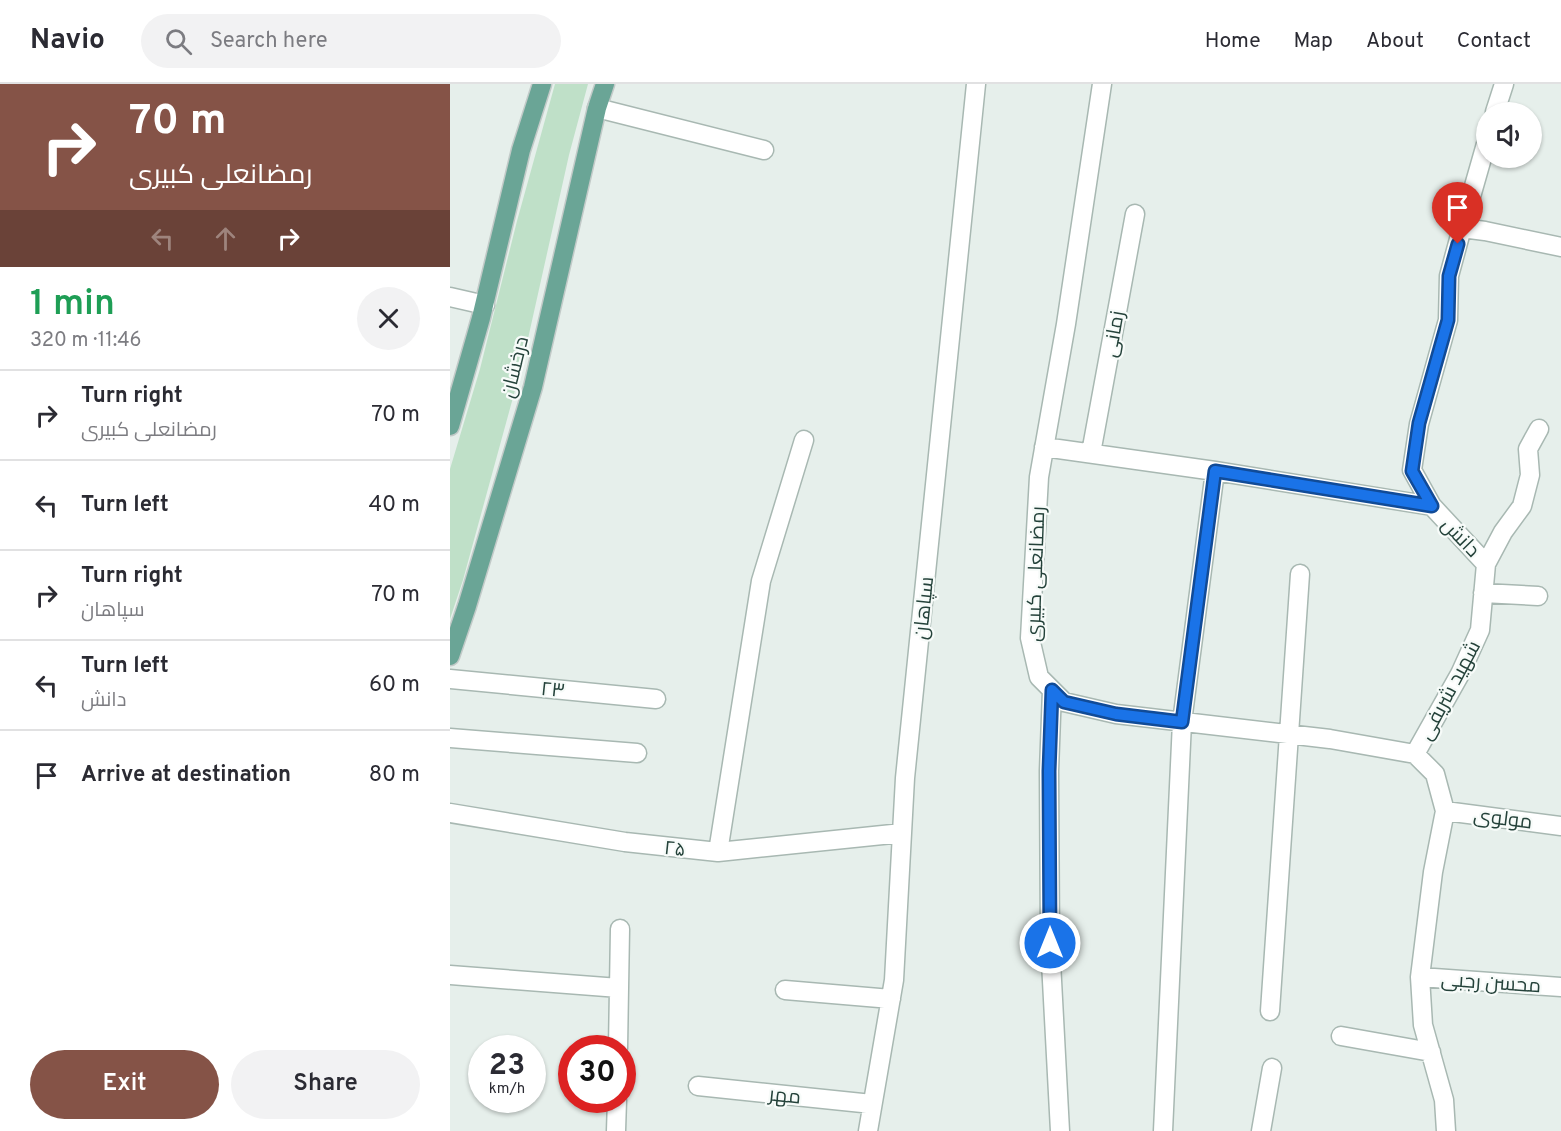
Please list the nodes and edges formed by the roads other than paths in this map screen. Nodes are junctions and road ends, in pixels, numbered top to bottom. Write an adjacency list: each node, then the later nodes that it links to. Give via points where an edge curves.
1 (542, 84): 14 (main road, via 521,150)
2 (605, 84): 7 (main road, درخشان)
3 (976, 84): 38 (street, سپاهان)
4 (1102, 84): 18 (street, رمضانعلی کبیری)
5 (1504, 84): 6 (street)
6 (1499, 102)
7 (597, 108): 8 (street); 26 (main road, درخشان, via 533,387)
8 (764, 150)
9 (1479, 168): 11 (street, دانش)
10 (1135, 214): 19 (street, زمانی)
11 (1462, 228): 12 (street); 21 (street, دانش, via 1449,276 1448,320 1419,423 1412,471)
12 (1561, 247)
13 (450, 297): 14 (street)
14 (485, 305): 15 (main road)
15 (450, 426)
16 (1539, 429): 22 (street, شهید شریفی, via 1528,449 1530,475 1522,506)
17 (804, 440): 39 (street, via 761,581)
18 (1044, 447): 19 (street); 28 (street, رمضانعلی کبیری, via 1030,638 1039,677)
19 (1091, 453): 20 (street)
20 (1215, 471): 21 (street); 30 (street)
21 (1432, 506): 22 (street, دانش)
22 (1486, 564): 24 (street, شهید شریفی)
23 (1300, 574): 31 (street)
24 (1483, 593): 25 (street); 34 (street, شهید شریفی, via 1480,630)
25 (1538, 596)
26 (450, 656)
27 (450, 679): 29 (street, ۲۳)
28 (1052, 690): 30 (street, رمضانعلی کبیری, via 1064,702 1116,714); 57 (street, via 1050,943)
29 (656, 699)
30 (1182, 722): 31 (street, رمضانعلی کبیری); 58 (street)
31 (1289, 734): 34 (street, رمضانعلی کبیری); 47 (street)
32 (450, 738): 33 (street)
33 (637, 753)
34 (1415, 754): 35 (street, شهید شریفی, via 1435,774)
35 (1445, 811): 37 (street, مولوی); 42 (street, شهید شریفی, via 1432,872)
36 (450, 813): 39 (street, ۲۵, via 625,843)
37 (1561, 826)
38 (902, 833): 39 (street, ۲۵); 46 (street, سپاهان)
39 (718, 852)
40 (620, 929): 44 (street)
41 (450, 975): 44 (street)
42 (1420, 977): 43 (street, محسن رجبی); 50 (street, شهید شریفی, via 1423,1025)
43 (1561, 987)
44 (619, 988): 48 (street)
45 (785, 990): 46 (street)
46 (891, 999): 53 (street, سپاهان)
47 (1270, 1011)
48 (618, 1035)
49 (1341, 1036): 50 (street)
50 (1431, 1052): 60 (street, شهید شریفی, via 1444,1100)
51 (1272, 1068): 59 (street)
52 (698, 1086): 53 (street, مهر)
53 (872, 1104): 56 (street, سپاهان)
54 (617, 1113): 55 (street)
55 (616, 1131)
56 (868, 1131)
57 (1060, 1131)
58 (1163, 1131)
59 (1261, 1131)
60 (1446, 1131)

